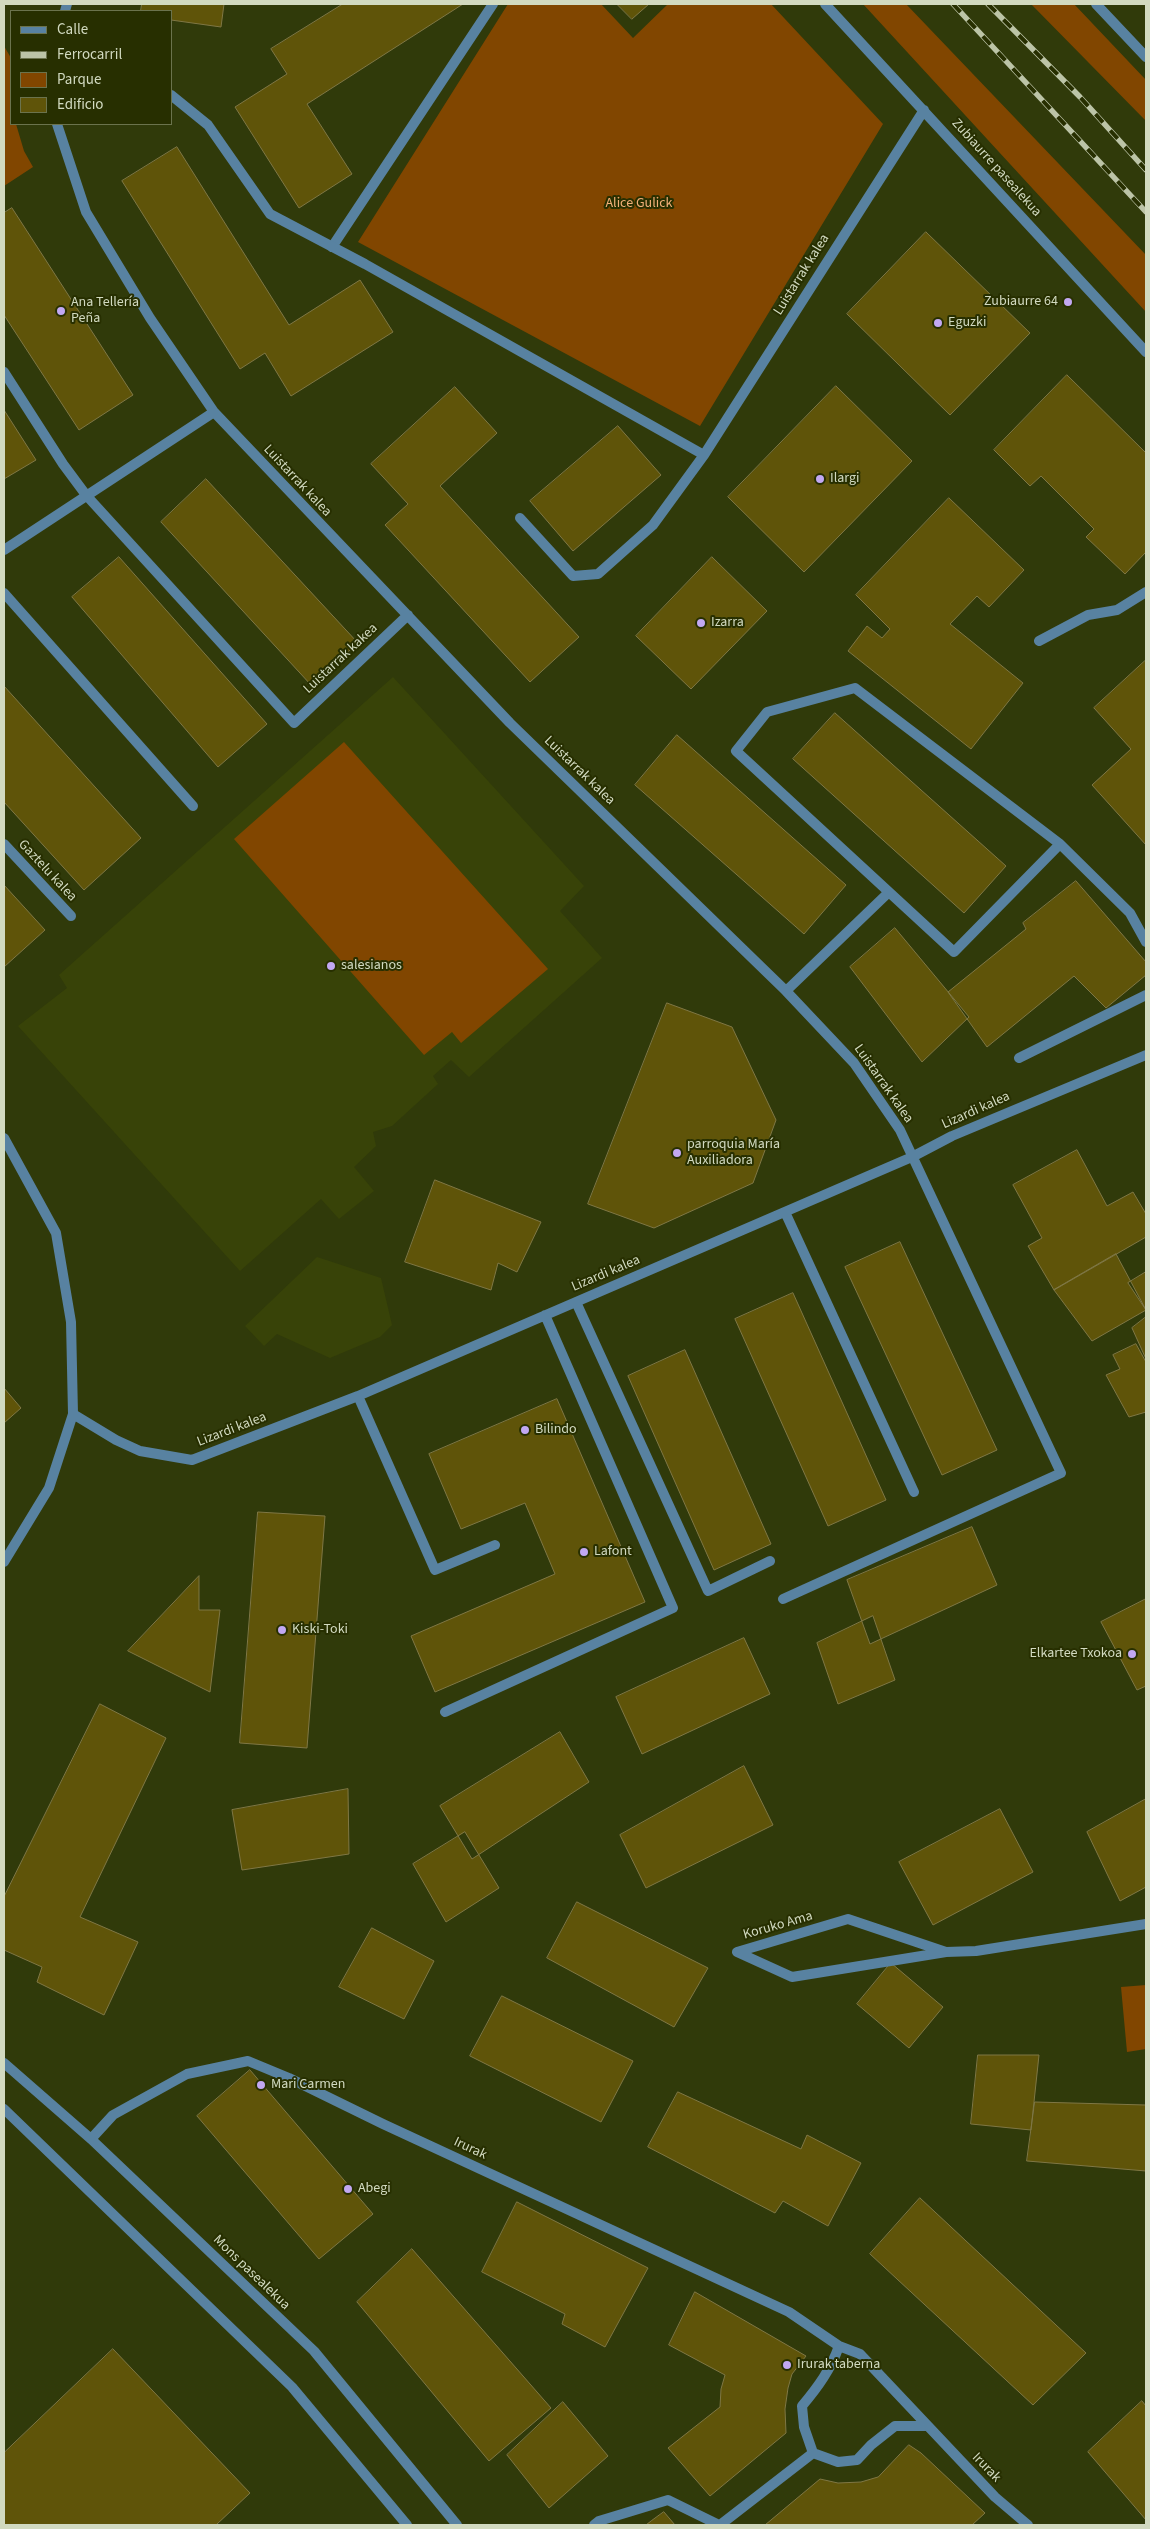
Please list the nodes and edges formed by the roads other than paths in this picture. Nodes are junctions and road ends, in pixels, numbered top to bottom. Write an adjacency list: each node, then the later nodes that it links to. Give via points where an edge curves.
1 (493, 4): 8 (street)
2 (825, 4): 6 (street, Zubiaurre pasealekua)
3 (1096, 4): 4 (street)
4 (1146, 57)
5 (172, 96): 8 (street, via 208,125 270,214)
6 (924, 110): 9 (street, Zubiaurre pasealekua); 12 (street, Luistarrak kalea)
7 (57, 125): 11 (street, Luistarrak kalea, via 86,212 150,318)
8 (332, 247): 12 (street)
9 (1146, 352)
10 (4, 372): 13 (street)
11 (214, 412): 13 (street); 18 (street, Luistarrak kalea)
12 (704, 455): 14 (street, Luistarrak kalea, via 653,525 598,574 573,576)
13 (86, 495): 15 (street); 18 (street, Luistarrak kakea, via 294,723)
14 (520, 518)
15 (4, 550)
16 (1146, 592): 19 (street, via 1117,610 1088,615)
17 (4, 593): 20 (street)
18 (408, 615): 26 (street, Luistarrak kalea, via 510,723)
19 (1039, 641)
20 (193, 806)
21 (4, 844): 24 (street, Gaztelu kalea)
22 (1060, 844): 23 (street, via 954,952); 23 (street, via 855,688 767,712 736,751); 25 (street, via 1130,913)
23 (888, 893): 26 (street)
24 (71, 916)
25 (1146, 942)
26 (786, 991): 31 (street, Luistarrak kalea, via 854,1063 900,1130)
27 (1146, 995): 29 (street)
28 (1146, 1055): 31 (street, Lizardi kalea, via 952,1136)
29 (1019, 1058)
30 (4, 1138): 36 (street, via 56,1233 71,1322)
31 (912, 1157): 32 (street, Lizardi kalea); 41 (street, Luistarrak kalea, via 1061,1473)
32 (785, 1212): 33 (street, Lizardi kalea); 37 (street)
33 (576, 1302): 34 (street, Lizardi kalea); 39 (street, via 708,1591)
34 (545, 1315): 35 (street, Lizardi kalea); 42 (street, via 673,1608)
35 (358, 1396): 36 (street, Lizardi kalea, via 192,1460 140,1451); 38 (street, via 435,1570)
36 (73, 1414): 40 (street, via 49,1488)
37 (914, 1492)
38 (495, 1545)
39 (770, 1561)
40 (4, 1562)
41 (783, 1598)
42 (445, 1712)
43 (1146, 1924): 44 (street, Koruko Ama, via 976,1951)
44 (946, 1952): 44 (street, Koruko Ama, via 848,1919 737,1952 792,1977)
45 (4, 2063): 47 (street, Mons pasealekua)
46 (4, 2109): 51 (street, via 292,2386)
47 (91, 2139): 48 (street, Irurak, via 113,2115 187,2074 248,2061 789,2312); 52 (street, Mons pasealekua, via 314,2352)
48 (839, 2346): 49 (street, Irurak, via 860,2354); 50 (street, via 828,2370 802,2406 804,2427)
49 (928, 2426): 50 (street, via 896,2426 857,2460 838,2462); 55 (street, Irurak, via 995,2496)
50 (813, 2453): 54 (street)
51 (407, 2525)
52 (456, 2525)
53 (594, 2525): 54 (street, via 668,2500)
54 (719, 2525)
55 (1028, 2525)

